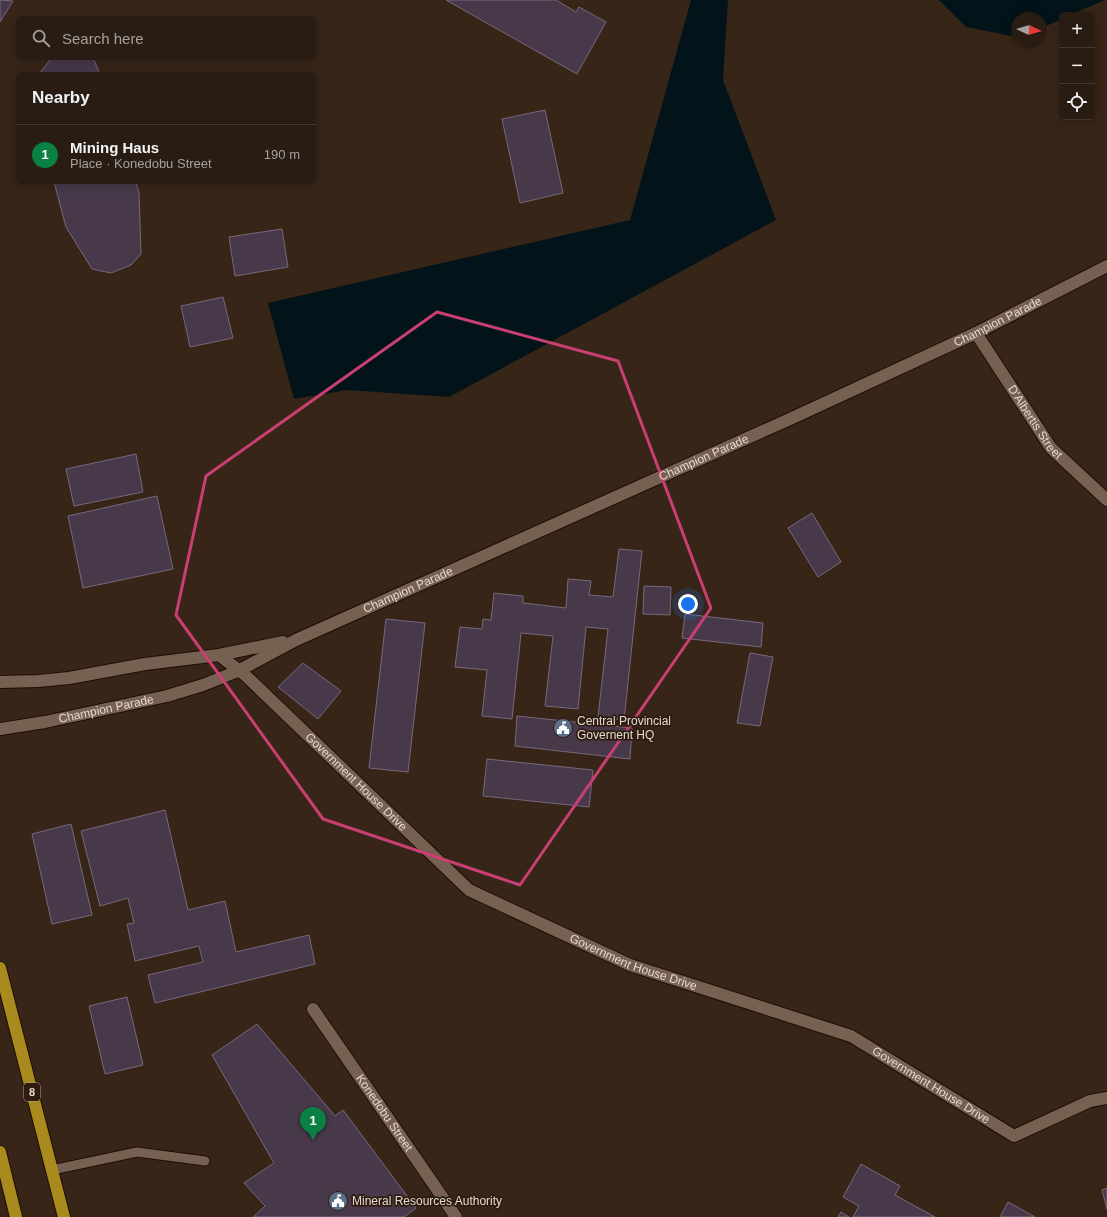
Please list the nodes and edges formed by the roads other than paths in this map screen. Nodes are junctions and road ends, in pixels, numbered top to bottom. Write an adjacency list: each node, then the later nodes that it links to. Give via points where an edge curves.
1 (1107, 266): 2 (main road, Champion Parade)
2 (976, 333): 3 (main road, D'Albertis Street, via 1051,448); 4 (main road, Champion Parade, via 783,423)
3 (1107, 500)
4 (296, 640): 5 (main road, Champion Parade); 6 (main road, Champion Parade)
5 (219, 655): 6 (main road, Government House Drive); 7 (main road, Champion Parade, via 145,664 69,678)
6 (238, 671): 8 (main road, Champion Parade, via 168,696); 11 (main road, Government House Drive, via 469,890 630,965 851,1036 1014,1136 1090,1101)
7 (0, 682)
8 (0, 729)
9 (0, 968): 14 (highway, 8)
10 (314, 1009): 17 (main road, Konedobu Street)
11 (1107, 1098)
12 (0, 1152): 15 (highway)
13 (205, 1161): 14 (lane, via 137,1152)
14 (52, 1170): 16 (highway, 8)
15 (16, 1217)
16 (64, 1217)
17 (456, 1217)

